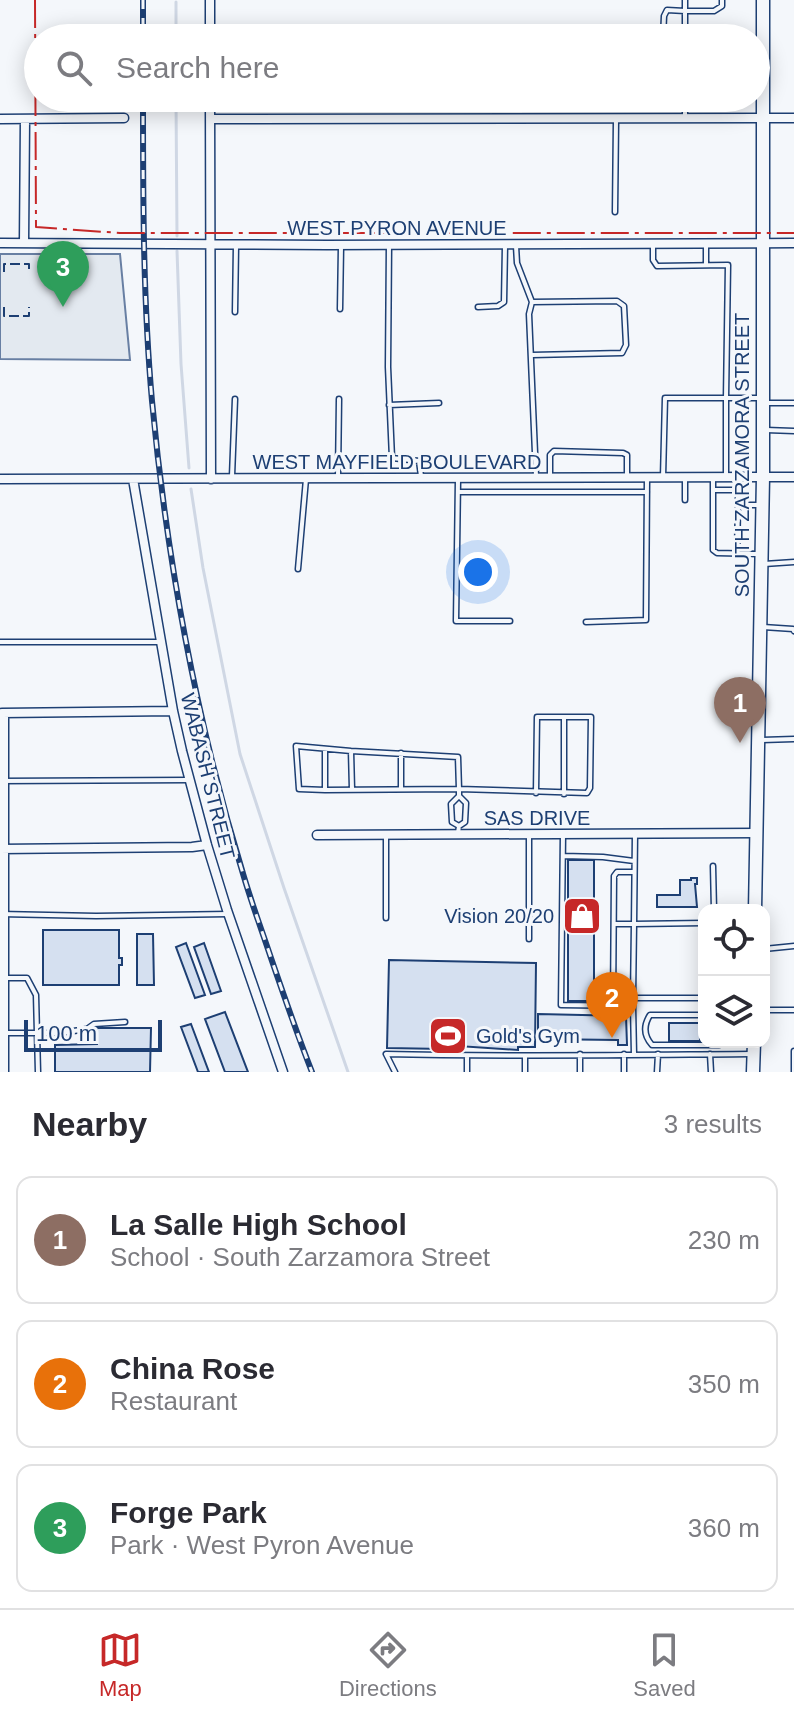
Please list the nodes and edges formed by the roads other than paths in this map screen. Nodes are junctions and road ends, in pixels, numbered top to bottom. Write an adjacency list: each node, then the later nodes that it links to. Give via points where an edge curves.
1 (210, 0): 6 (street)
2 (685, 0): 5 (lane)
3 (722, 0): 5 (lane, via 714,11)
4 (763, 0): 9 (main road, SOUTH ZARZAMORA STREET)
5 (685, 11): 7 (lane, via 667,10); 8 (lane)
6 (210, 24)
7 (664, 24)
8 (685, 24)
9 (763, 24)
10 (210, 112): 20 (street)
11 (685, 112): 15 (lane)
12 (764, 112): 16 (main road, SOUTH ZARZAMORA STREET)
13 (124, 118): 19 (street)
14 (616, 118): 15 (street); 20 (street); 21 (lane)
15 (685, 118): 16 (street)
16 (764, 118): 17 (street); 33 (main road, SOUTH ZARZAMORA STREET)
17 (794, 118)
18 (0, 119): 19 (street)
19 (25, 119): 23 (street)
20 (210, 119): 24 (street)
21 (615, 212)
22 (0, 243): 23 (street, WEST PYRON AVENUE)
23 (24, 243): 24 (street, WEST PYRON AVENUE)
24 (210, 243): 25 (street, WEST PYRON AVENUE); 64 (street)
25 (236, 243): 27 (street, WEST PYRON AVENUE); 38 (lane)
26 (794, 243): 33 (street, WEST PYRON AVENUE)
27 (341, 244): 28 (street, WEST PYRON AVENUE); 37 (lane)
28 (389, 244): 29 (street, WEST PYRON AVENUE); 46 (lane)
29 (505, 244): 30 (street, WEST PYRON AVENUE); 36 (lane, via 504,302)
30 (516, 244): 31 (street, WEST PYRON AVENUE); 35 (lane, via 517,263)
31 (653, 244): 32 (street, WEST PYRON AVENUE); 34 (lane, via 657,266)
32 (706, 244): 33 (street, WEST PYRON AVENUE); 34 (lane)
33 (763, 244): 43 (main road, SOUTH ZARZAMORA STREET)
34 (706, 265): 40 (lane, via 728,265)
35 (532, 302): 39 (lane); 39 (lane, via 617,301 624,306 626,345 622,353)
36 (478, 307)
37 (340, 309)
38 (235, 312)
39 (532, 355): 49 (lane)
40 (726, 398): 43 (lane); 53 (lane, via 665,398); 56 (lane)
41 (235, 399): 65 (lane)
42 (339, 399): 59 (lane)
43 (763, 401): 45 (lane); 47 (main road, SOUTH ZARZAMORA STREET)
44 (439, 403): 46 (lane)
45 (794, 403)
46 (389, 405): 60 (lane, via 392,458 419,461)
47 (763, 430): 48 (lane); 57 (main road, SOUTH ZARZAMORA STREET)
48 (794, 431)
49 (536, 477): 50 (street, WEST MAYFIELD BOULEVARD); 61 (street, WEST MAYFIELD BOULEVARD)
50 (550, 477): 51 (street, WEST MAYFIELD BOULEVARD); 51 (lane, via 554,451 623,453)
51 (627, 477): 52 (street, WEST MAYFIELD BOULEVARD)
52 (647, 477): 53 (street, WEST MAYFIELD BOULEVARD); 69 (lane)
53 (663, 477): 54 (street, WEST MAYFIELD BOULEVARD)
54 (685, 477): 55 (street, WEST MAYFIELD BOULEVARD); 70 (lane)
55 (713, 477): 56 (street, WEST MAYFIELD BOULEVARD); 67 (lane)
56 (726, 477): 57 (street, WEST MAYFIELD BOULEVARD)
57 (763, 477): 58 (street, WEST MAYFIELD BOULEVARD); 72 (main road, SOUTH ZARZAMORA STREET)
58 (794, 477)
59 (338, 478): 60 (street, WEST MAYFIELD BOULEVARD); 66 (street, WEST MAYFIELD BOULEVARD)
60 (421, 478): 61 (street, WEST MAYFIELD BOULEVARD)
61 (458, 478): 68 (lane)
62 (0, 479): 63 (street, WEST MAYFIELD BOULEVARD)
63 (133, 479): 64 (street, WEST MAYFIELD BOULEVARD); 82 (street, WABASH STREET)
64 (211, 479): 65 (street, WEST MAYFIELD BOULEVARD)
65 (232, 479): 66 (street, WEST MAYFIELD BOULEVARD)
66 (306, 479): 76 (lane)
67 (713, 490): 71 (lane, via 735,490); 73 (lane, via 713,550)
68 (458, 492): 69 (lane); 77 (lane, via 456,621)
69 (647, 492): 78 (lane, via 646,620)
70 (685, 500)
71 (738, 505): 72 (lane); 73 (lane)
72 (763, 505): 74 (main road, SOUTH ZARZAMORA STREET)
73 (737, 554): 74 (lane)
74 (762, 559): 75 (lane); 79 (main road, SOUTH ZARZAMORA STREET)
75 (794, 562)
76 (298, 569)
77 (510, 621)
78 (586, 622)
79 (760, 627): 80 (lane); 87 (main road, SOUTH ZARZAMORA STREET)
80 (794, 631)
81 (0, 642): 82 (lane)
82 (161, 642): 83 (street, WABASH STREET)
83 (173, 711): 84 (street); 91 (street, WABASH STREET)
84 (2, 713): 92 (street)
85 (564, 717): 97 (lane, via 537,717); 98 (lane); 98 (lane, via 591,717 590,788 587,793)
86 (794, 739): 87 (lane)
87 (758, 741): 101 (main road, SOUTH ZARZAMORA STREET)
88 (325, 749): 89 (lane); 96 (lane); 96 (lane, via 296,746 299,789)
89 (351, 751): 90 (lane); 93 (lane)
90 (401, 753): 94 (lane); 95 (lane, via 458,757)
91 (190, 780): 92 (lane); 107 (street, WABASH STREET)
92 (2, 781): 108 (street)
93 (352, 789): 94 (lane); 96 (lane)
94 (401, 789): 95 (lane)
95 (459, 789): 97 (lane); 99 (lane)
96 (325, 790)
97 (536, 793): 98 (lane)
98 (564, 794)
99 (459, 796): 100 (lane, via 451,804); 100 (lane, via 466,803 465,822)
100 (458, 830): 102 (street, SAS DRIVE); 106 (street, SAS DRIVE)
101 (757, 833): 104 (street, SAS DRIVE); 114 (main road, SOUTH ZARZAMORA STREET)
102 (529, 834): 103 (street, SAS DRIVE); 121 (lane)
103 (563, 834): 104 (street, SAS DRIVE); 109 (lane)
104 (635, 834): 110 (lane)
105 (317, 835): 106 (street, SAS DRIVE)
106 (386, 835): 117 (lane)
107 (207, 845): 108 (street); 116 (street, WABASH STREET)
108 (2, 849): 115 (street)
109 (563, 856): 110 (lane); 127 (lane, via 561,1005)
110 (634, 861): 112 (lane)
111 (713, 866): 113 (lane)
112 (634, 872): 119 (lane, via 614,876); 120 (lane)
113 (714, 904)
114 (755, 904)
115 (2, 914): 116 (lane); 124 (street)
116 (229, 914): 151 (street, WABASH STREET)
117 (386, 918)
118 (698, 923): 120 (lane)
119 (614, 924): 120 (lane); 127 (lane)
120 (634, 924): 125 (lane)
121 (529, 939)
122 (794, 946): 123 (lane)
123 (770, 948)
124 (3, 981): 133 (street); 134 (lane, via 27,978 36,995)
125 (633, 998): 126 (lane); 128 (lane)
126 (698, 998)
127 (613, 1006): 128 (lane)
128 (633, 1006): 142 (lane)
129 (770, 1010): 130 (lane)
130 (794, 1010)
131 (698, 1015): 135 (lane, via 650,1015 645,1025 652,1045)
132 (125, 1022): 134 (lane)
133 (4, 1033): 134 (lane); 138 (street)
134 (37, 1033): 150 (lane)
135 (698, 1044)
136 (719, 1048): 145 (lane)
137 (754, 1048): 145 (lane); 159 (main road)
138 (2, 1049): 149 (street)
139 (794, 1051): 148 (lane)
140 (580, 1054): 141 (lane); 147 (lane); 155 (lane)
141 (624, 1054): 142 (lane); 156 (lane)
142 (634, 1054): 143 (lane)
143 (658, 1054): 144 (lane); 157 (lane)
144 (710, 1054): 145 (lane); 158 (lane)
145 (719, 1054)
146 (467, 1056): 147 (lane); 152 (lane, via 386,1054); 153 (lane)
147 (525, 1057): 154 (lane)
148 (794, 1063): 160 (lane)
149 (3, 1071)
150 (38, 1072)
151 (283, 1072)
152 (395, 1072)
153 (467, 1072)
154 (525, 1072)
155 (580, 1072)
156 (624, 1072)
157 (657, 1072)
158 (711, 1072)
159 (753, 1072)
160 (794, 1072)

